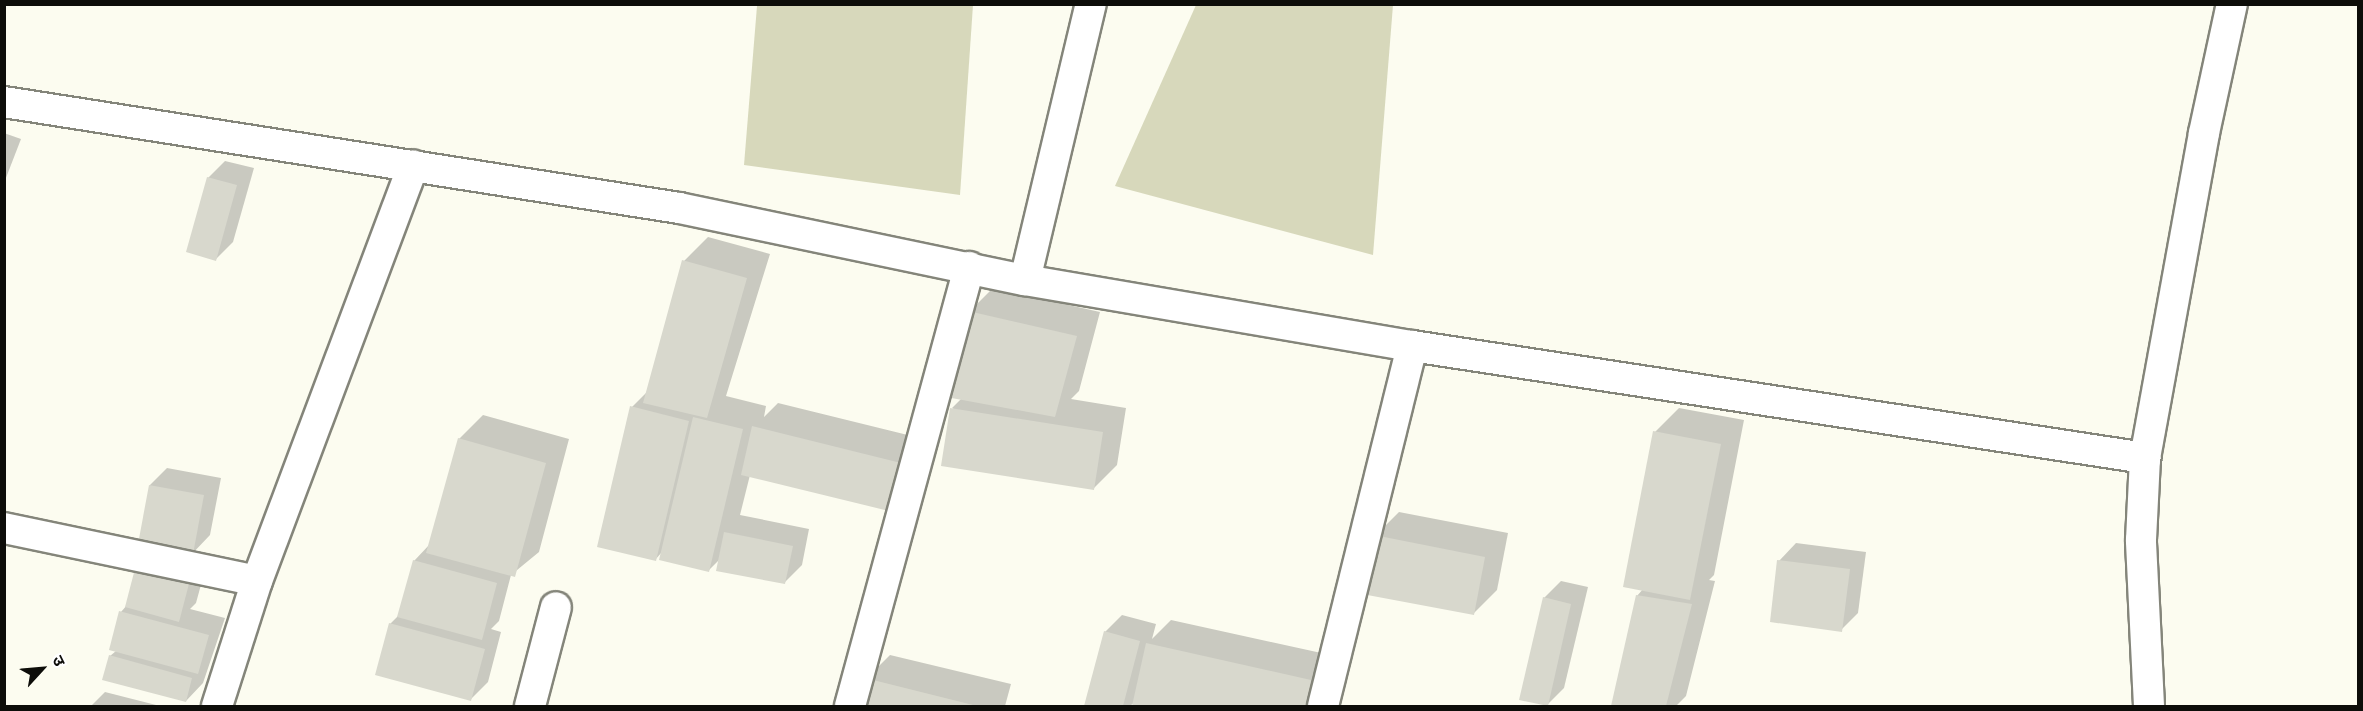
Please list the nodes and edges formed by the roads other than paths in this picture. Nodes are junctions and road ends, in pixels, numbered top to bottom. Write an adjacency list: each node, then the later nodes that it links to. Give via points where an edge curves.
1 (1091, 4): 6 (street)
2 (2232, 4): 8 (street, via 2204,133)
3 (4, 102): 4 (street)
4 (413, 165): 5 (street, via 679,208); 10 (street)
5 (969, 267): 6 (street); 14 (street)
6 (1025, 280): 7 (street)
7 (1412, 346): 8 (street); 15 (street)
8 (2145, 458): 16 (street, via 2141,540)
9 (4, 528): 10 (street)
10 (257, 581): 12 (street)
11 (556, 608): 13 (street)
12 (217, 706)
13 (530, 706)
14 (850, 706)
15 (1323, 706)
16 (2149, 706)

